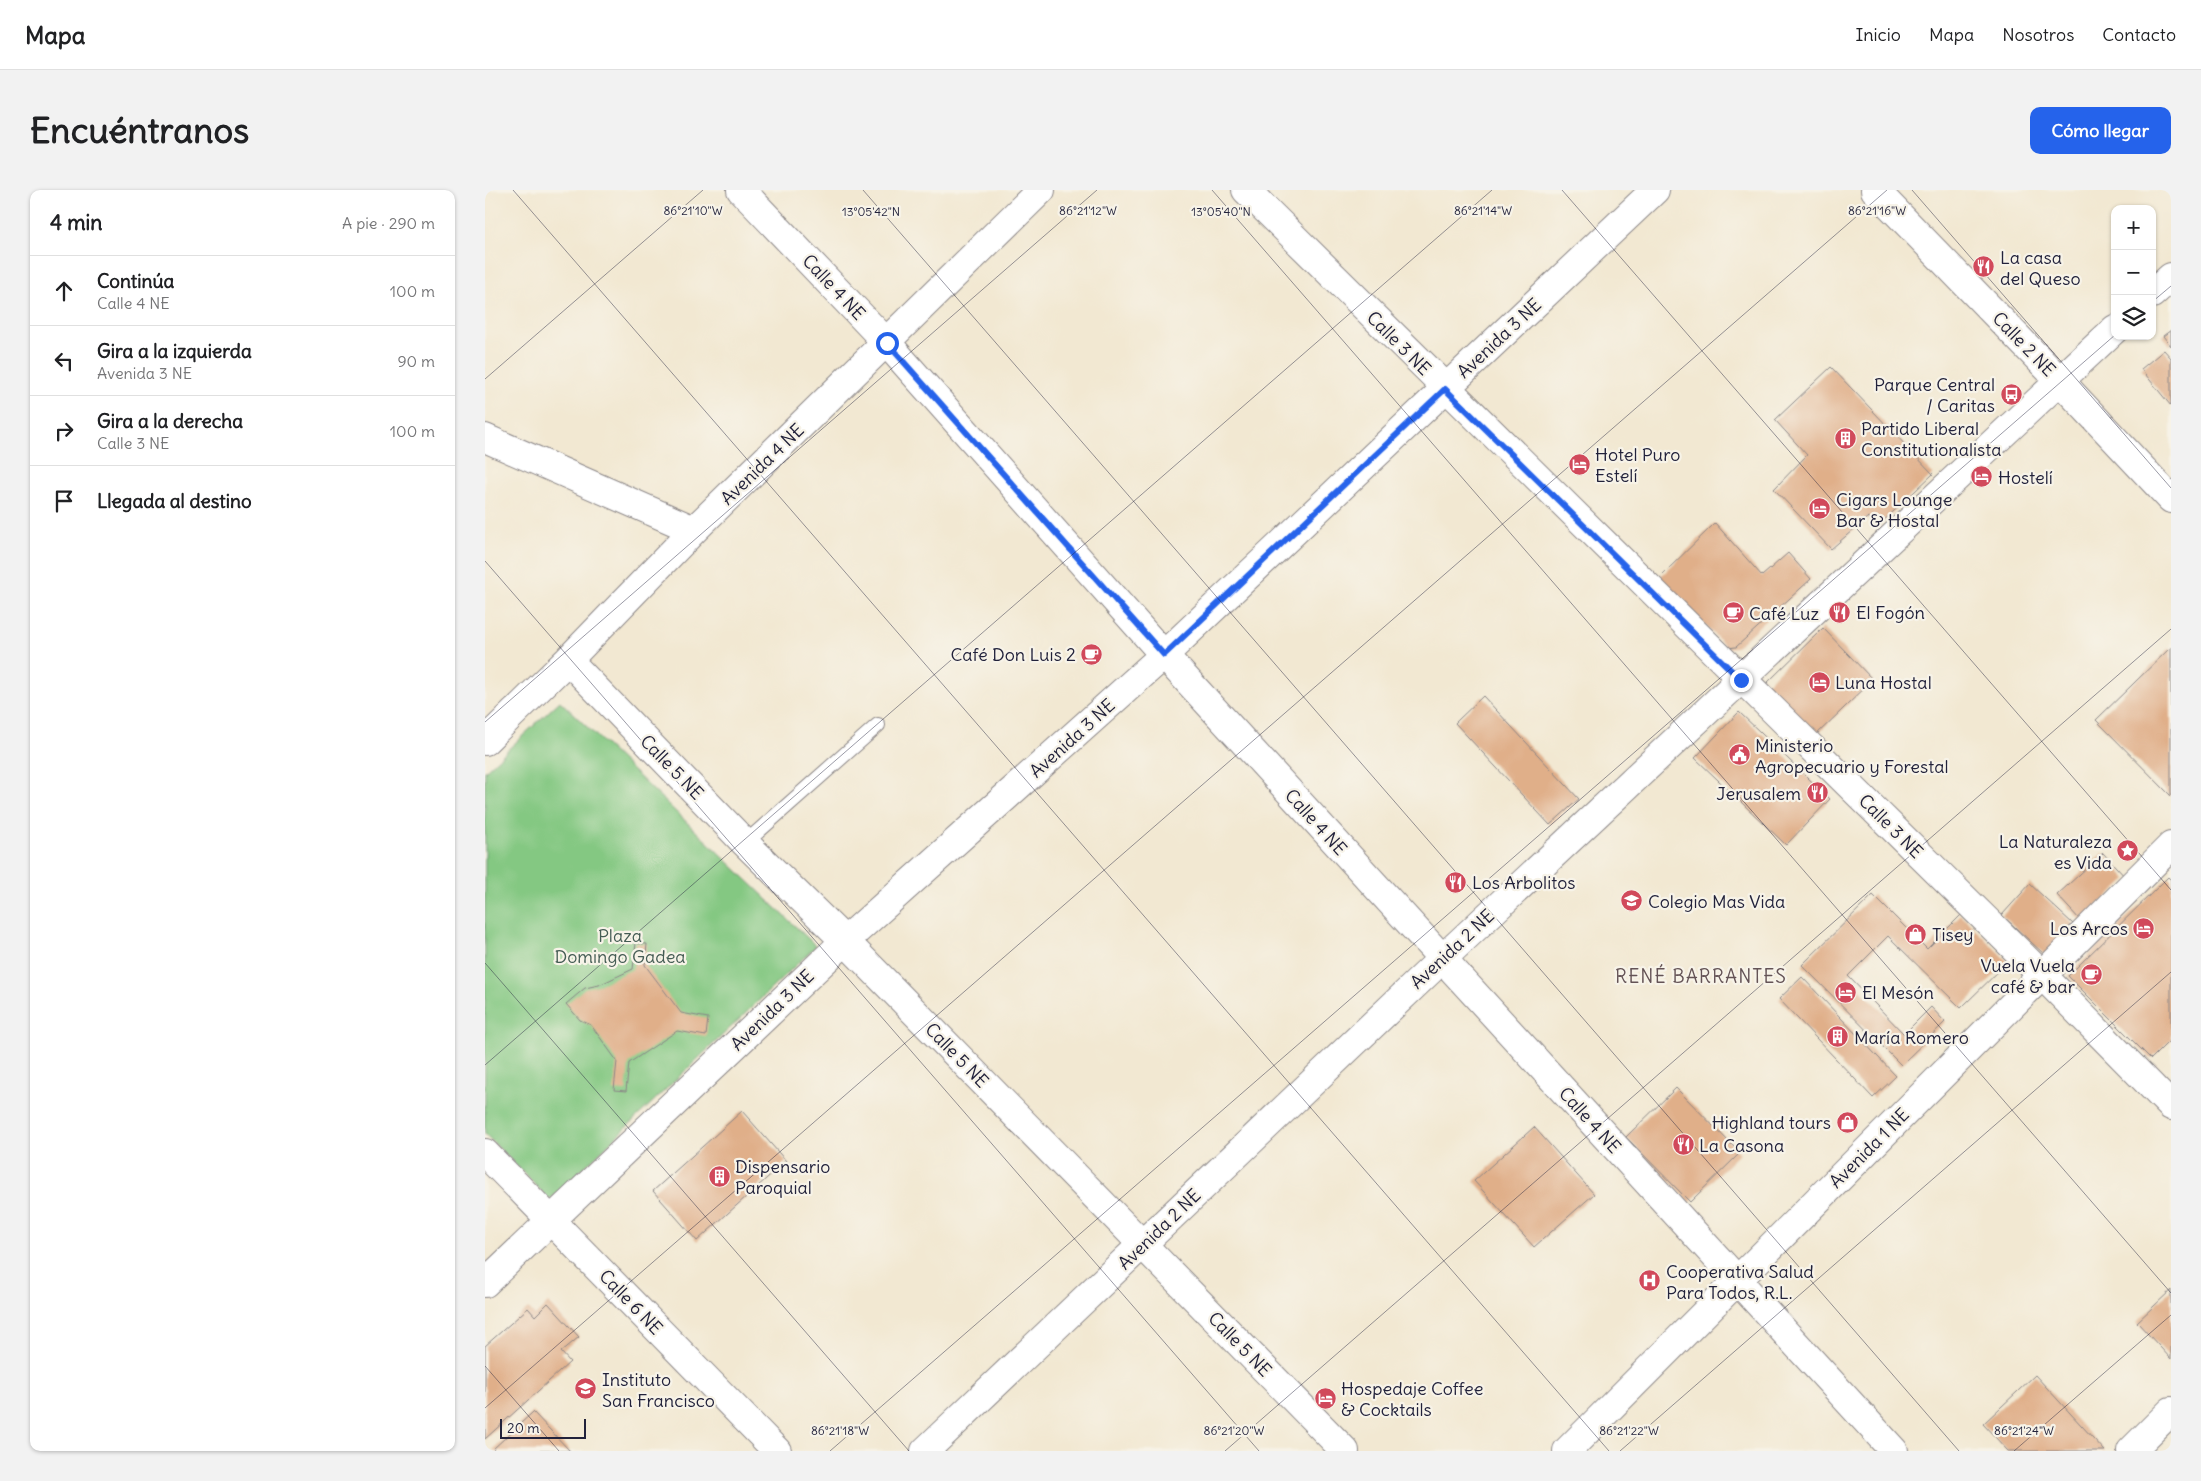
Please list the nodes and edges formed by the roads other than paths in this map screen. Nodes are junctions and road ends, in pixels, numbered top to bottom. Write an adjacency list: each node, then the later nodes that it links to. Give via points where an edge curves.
1 (741, 190): 9 (street, Calle 4 NE)
2 (1041, 190): 9 (street, Avenida 4 NE)
3 (1246, 190): 11 (street, Calle 3 NE)
4 (1655, 190): 11 (street, Avenida 3 NE)
5 (1875, 190): 10 (street, Calle 2 NE)
6 (2171, 277): 7 (street)
7 (2156, 290)
8 (2111, 333): 10 (street, Avenida 2 NE)
9 (887, 343): 14 (street, Avenida 4 NE); 15 (street, Calle 4 NE)
10 (2060, 380): 13 (street, Calle 2 NE); 17 (street, Avenida 2 NE)
11 (1445, 389): 15 (street, Avenida 3 NE); 17 (street, Calle 3 NE)
12 (485, 438): 14 (street)
13 (2171, 499)
14 (694, 530): 16 (street, Avenida 4 NE)
15 (1164, 655): 22 (street, Avenida 3 NE); 23 (street, Calle 4 NE)
16 (568, 660): 19 (street, Avenida 4 NE); 20 (street, Calle 5 NE)
17 (1741, 680): 23 (street, Avenida 2 NE); 24 (street, Calle 3 NE)
18 (878, 725): 20 (lane)
19 (485, 741)
20 (745, 843): 22 (street, Calle 5 NE)
21 (2171, 846): 24 (street, Avenida 1 NE)
22 (845, 941): 27 (street, Avenida 3 NE); 28 (street, Calle 5 NE)
23 (1442, 958): 28 (street, Avenida 2 NE); 29 (street, Calle 4 NE)
24 (2042, 975): 25 (street, Calle 3 NE); 29 (street, Avenida 1 NE)
25 (2171, 1106)
26 (485, 1153): 27 (street, Calle 6 NE)
27 (551, 1221): 30 (street, Avenida 3 NE); 32 (street, Calle 6 NE)
28 (1143, 1245): 33 (street, Avenida 2 NE); 34 (street, Calle 5 NE)
29 (1737, 1281): 35 (street, Avenida 1 NE); 36 (street, Calle 4 NE)
30 (485, 1283)
31 (2171, 1411): 37 (street)
32 (777, 1451)
33 (925, 1451)
34 (1345, 1451)
35 (1567, 1451)
36 (1894, 1451)
37 (2131, 1451)

